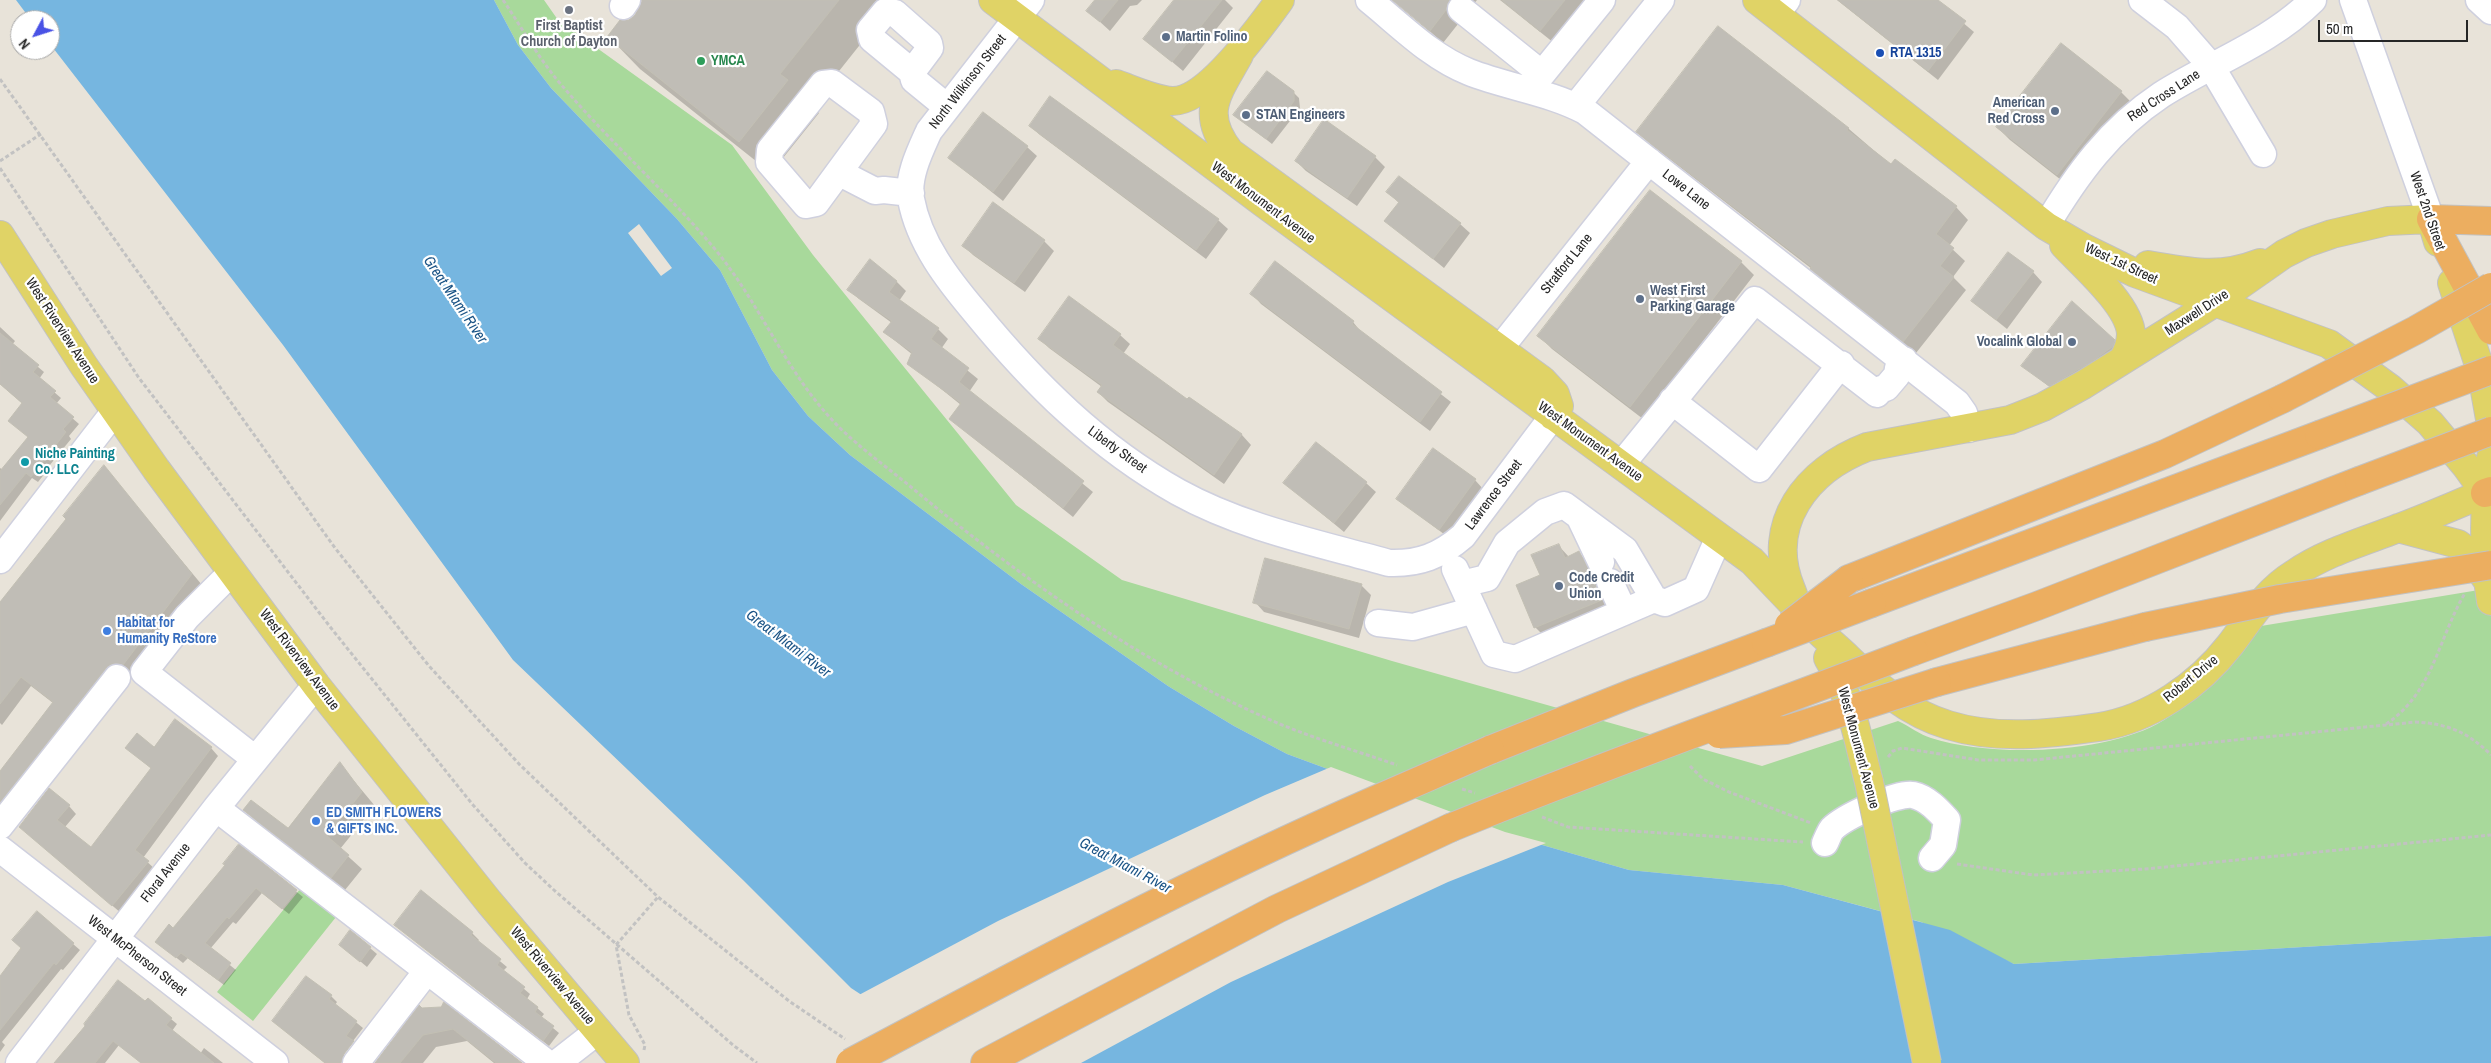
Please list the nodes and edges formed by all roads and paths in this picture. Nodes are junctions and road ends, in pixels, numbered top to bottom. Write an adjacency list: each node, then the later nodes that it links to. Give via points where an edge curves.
1 (502, 0): 70 (path, via 563,88 688,217 718,253 740,282 808,392 839,426 993,554 1043,589 1159,663)
2 (993, 0): 12 (main road, West Monument Avenue)
3 (1280, 0): 15 (main road)
4 (1369, 0): 20 (street, Lowe Lane, via 1437,55 1468,72)
5 (1602, 0): 20 (street)
6 (1662, 0): 22 (street)
7 (2142, 0): 16 (street, via 2177,27)
8 (2313, 0): 16 (street, Red Cross Lane, via 2288,22)
9 (2353, 0): 30 (street, West 2nd Street)
10 (2479, 0): 14 (street)
11 (1773, 5): 32 (main road, West 1st Street)
12 (1024, 9): 18 (main road, West Monument Avenue); 21 (street, North Wilkinson Street)
13 (1461, 9): 20 (street)
14 (2491, 11)
15 (1239, 55): 18 (main road, via 1189,96 1173,101); 39 (main road, via 1216,95 1213,107 1213,123 1230,152)
16 (2205, 70): 24 (street); 32 (street, Red Cross Lane, via 2161,95 2103,143)
17 (912, 72): 21 (street, via 920,71)
18 (1096, 78): 39 (main road, West Monument Avenue)
19 (0, 79): 23 (path)
20 (1541, 84): 22 (street, Lowe Lane)
21 (951, 102): 29 (street, North Wilkinson Street, via 929,131 918,156)
22 (1576, 106): 26 (street, Lowe Lane)
23 (41, 134): 25 (path); 82 (path, via 335,548 429,666 520,765)
24 (2256, 159)
25 (0, 161)
26 (1649, 161): 39 (street, Stratford Lane); 42 (street, Lowe Lane)
27 (844, 167): 29 (street, via 876,177 884,190)
28 (0, 168): 84 (path, via 139,378 422,744 525,863)
29 (911, 196): 58 (street, Liberty Street, via 917,221 932,255 999,342 1044,390 1096,437 1131,463 1186,496 1268,530 1389,563)
30 (2431, 219): 31 (highway); 35 (main road, Maxwell Drive, via 2363,226 2306,243); 38 (highway); 47 (main road, West 2nd Street, via 2482,374)
31 (2491, 221)
32 (2046, 226): 34 (main road, West 1st Street); 40 (main road, via 2098,282 2128,321 2130,347)
33 (0, 235): 45 (main road, West Riverview Avenue)
34 (2084, 248): 35 (main road, via 2141,264 2201,274 2229,272); 37 (main road, West 1st Street, via 2135,273)
35 (2284, 254): 37 (main road, Maxwell Drive)
36 (2491, 287): 67 (highway, bridge, via 2282,399 2165,454 1849,579)
37 (2214, 303): 40 (main road, Maxwell Drive); 52 (main road, West 1st Street, via 2328,344 2391,389 2430,423)
38 (2491, 330)
39 (1493, 358): 46 (main road, West Monument Avenue)
40 (2123, 360): 48 (main road, Maxwell Drive, via 2043,407 2010,420)
41 (1840, 364): 42 (street, via 1877,394 1881,389 1879,382); 44 (street, via 1755,300); 44 (street, via 1759,469)
42 (1901, 364): 48 (street, Lowe Lane, via 1957,403)
43 (2491, 370): 67 (highway, bridge)
44 (1672, 401): 51 (street)
45 (115, 411): 57 (street); 59 (main road, West Riverview Avenue)
46 (1554, 416): 51 (main road, West Monument Avenue); 56 (street, Lawrence Street, via 1463,536)
47 (2491, 426)
48 (1969, 429): 65 (main road, Maxwell Drive, via 1867,446 1831,464 1811,482 1787,522 1782,540 1782,562)
49 (2491, 431): 72 (highway, bridge)
50 (2491, 458): 52 (main road)
51 (1621, 465): 55 (main road, West Monument Avenue)
52 (2489, 495): 54 (main road, Robert Drive); 61 (main road)
53 (1581, 520): 60 (street, via 1564,506 1545,512 1507,543 1487,578); 62 (street, via 1625,550); 64 (street)
54 (2398, 528): 61 (main road, via 2458,544 2466,550); 65 (main road, Robert Drive, via 2294,574 2266,596 2229,647 2202,674 2142,715 2102,726 2009,734 1974,732 1946,725 1906,708 1861,671)
55 (1719, 537): 62 (street, via 1696,588 1665,604); 65 (main road, West Monument Avenue, via 1752,561)
56 (1447, 550): 58 (street, Lawrence Street); 60 (street)
57 (0, 560)
58 (1423, 561)
59 (232, 572): 69 (main road, West Riverview Avenue); 74 (street, via 186,617 144,672)
60 (1462, 584): 63 (street)
61 (2485, 584): 71 (path, via 2453,616 2421,690 2409,705); 72 (highway, bridge, via 2280,599 2145,627 1937,682 1786,730)
62 (1654, 600): 64 (street)
63 (1474, 610): 64 (street, via 1494,654 1515,659); 66 (street, via 1413,627)
64 (1624, 612)
65 (1800, 612): 96 (main road, West Monument Avenue, bridge, via 1836,671 1851,712)
66 (1378, 623)
67 (1766, 643): 87 (highway, bridge, via 1490,750 1312,828)
68 (117, 678): 78 (street)
69 (316, 685): 74 (street, Floral Avenue); 86 (main road, West Riverview Avenue, via 489,902)
70 (1268, 719)
71 (2385, 724): 73 (path, via 2416,722 2451,727); 75 (path, via 2034,760 1978,760 1902,748 1892,751)
72 (1688, 736): 95 (highway, bridge, via 1562,782 1442,832 1277,908)
73 (2491, 755)
74 (255, 759): 77 (street, Floral Avenue)
75 (1886, 760)
76 (1690, 766): 79 (path, via 1703,779 1806,822)
77 (216, 808): 83 (street, Floral Avenue); 85 (street)
78 (0, 826)
79 (1829, 836): 81 (street, via 1866,809 1901,795 1915,795 1932,805 1947,820 1943,845)
80 (0, 849): 83 (street, West McPherson Street)
81 (1932, 858)
82 (658, 897): 84 (path); 87 (path)
83 (115, 938): 89 (street, Floral Avenue); 90 (street, West McPherson Street)
84 (616, 945): 88 (path, via 629,1015 645,1045); 94 (path)
85 (428, 971): 91 (street); 92 (street)
86 (598, 1031): 88 (main road, West Riverview Avenue); 93 (street)
87 (850, 1053)
88 (635, 1058)
89 (19, 1063)
90 (275, 1063)
91 (356, 1063)
92 (547, 1063)
93 (557, 1063)
94 (757, 1063)
95 (985, 1063)
96 (1928, 1063)

